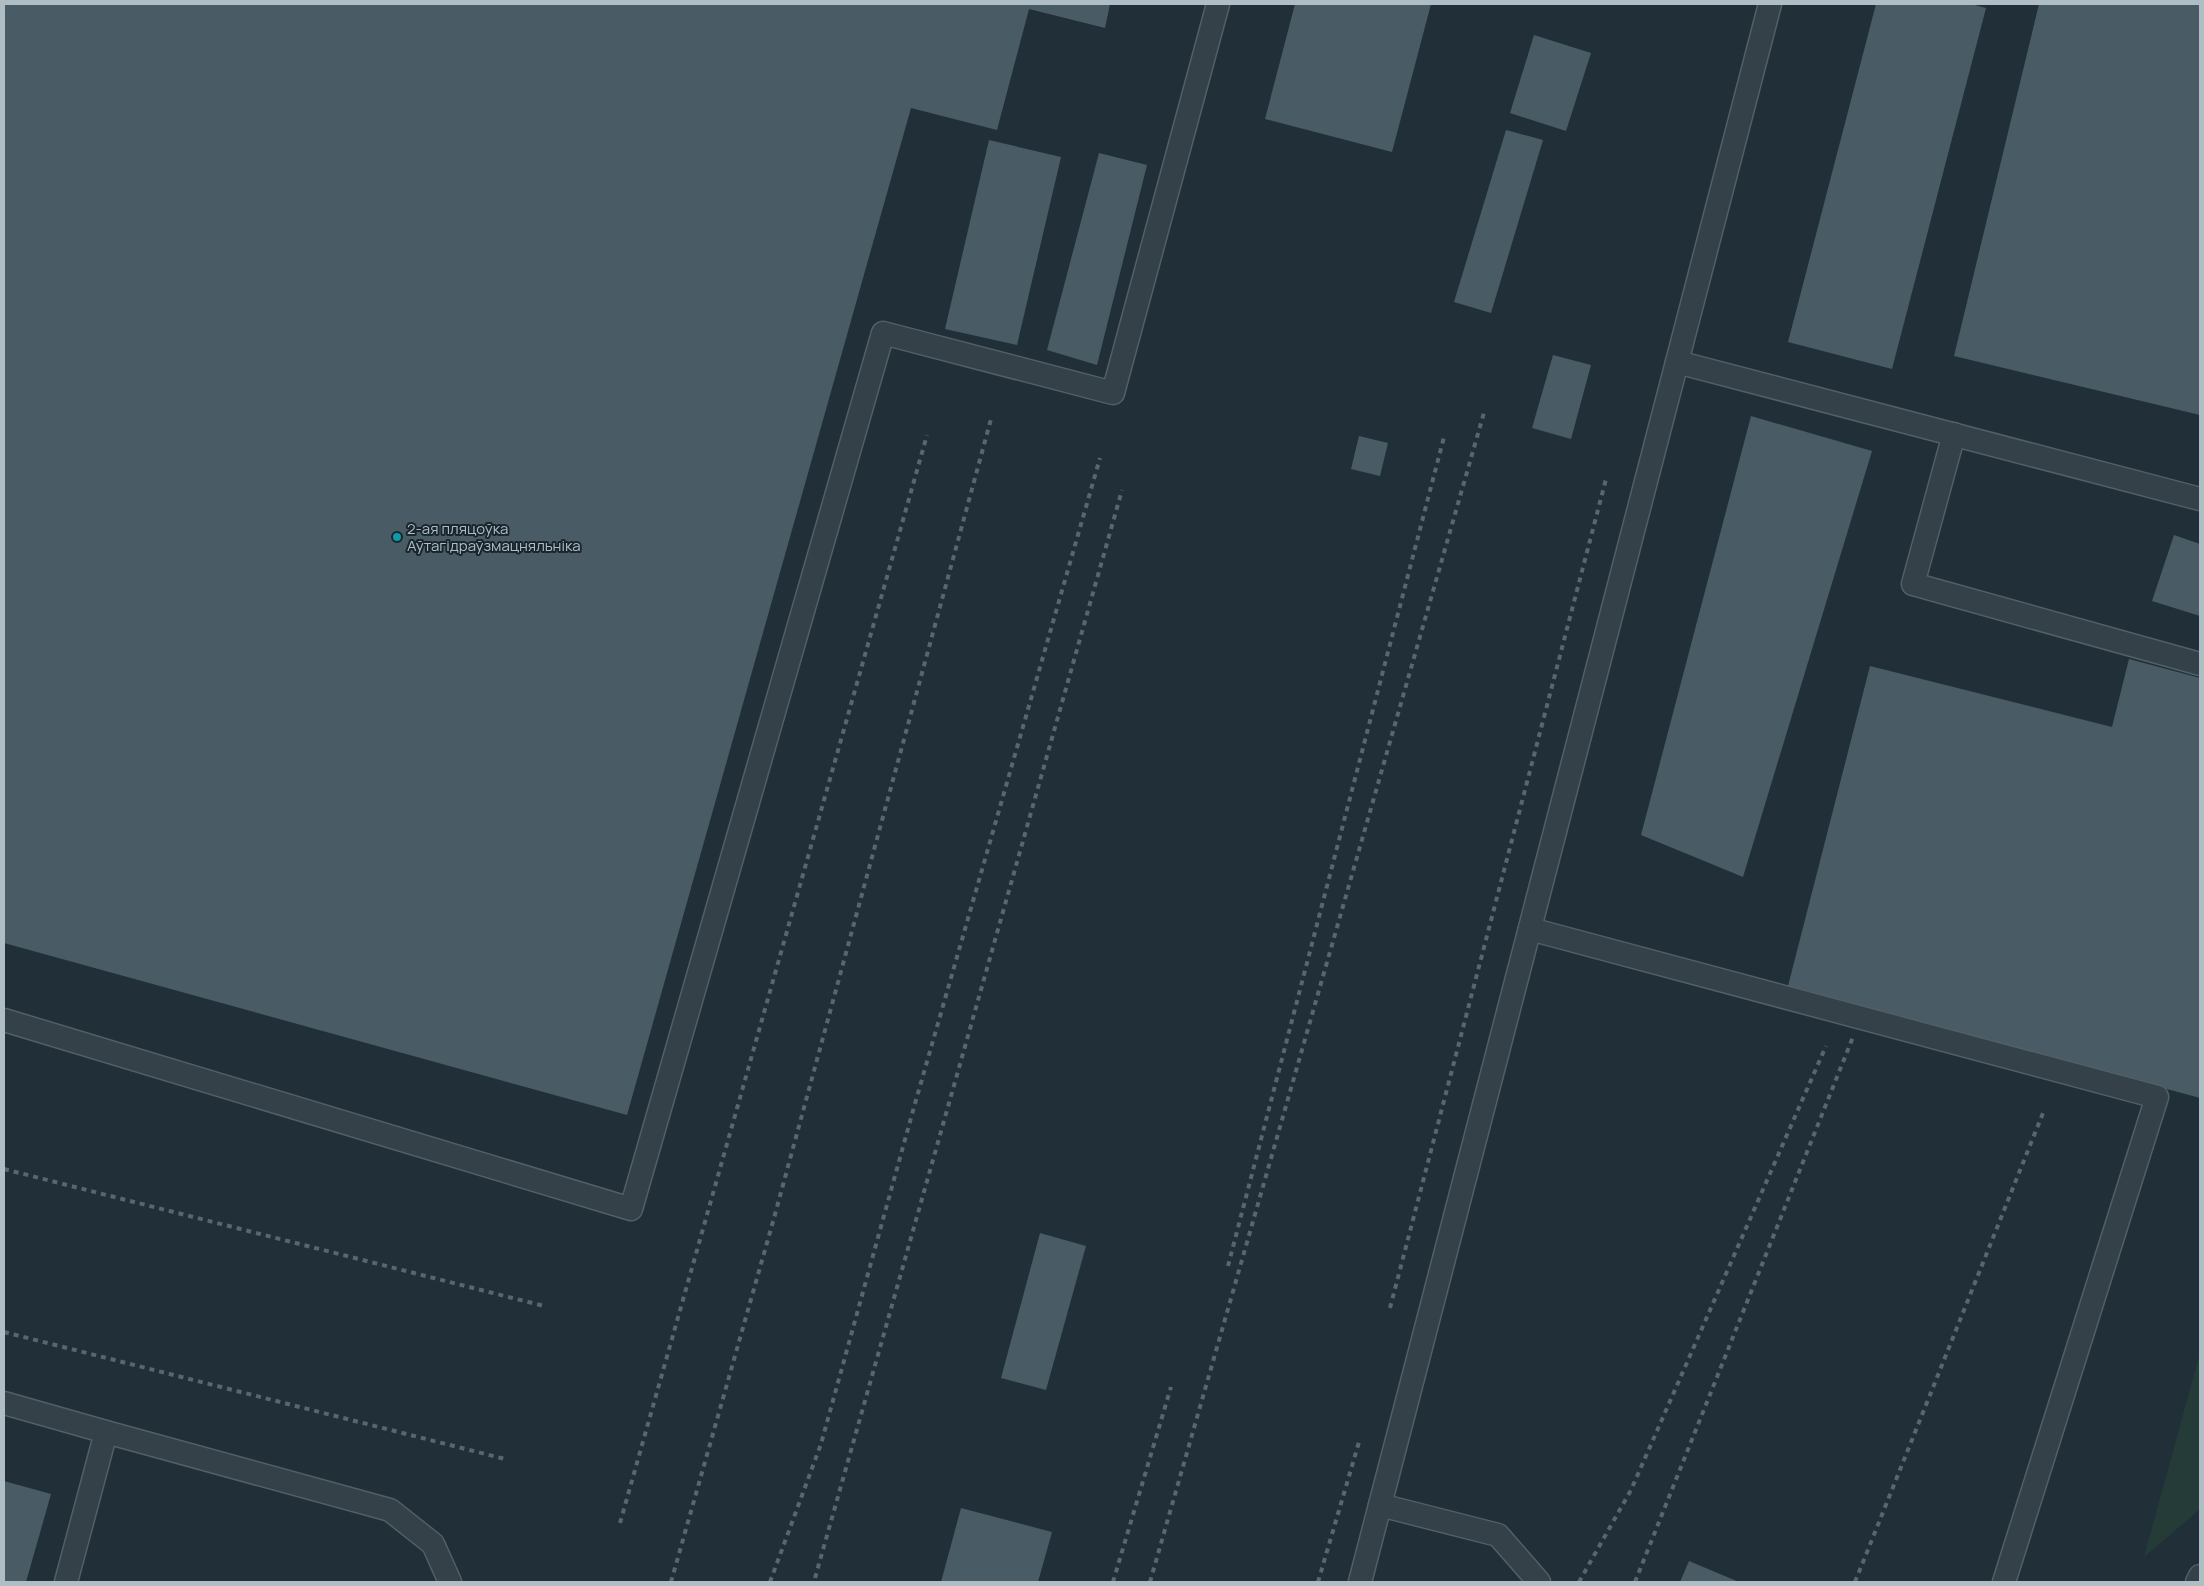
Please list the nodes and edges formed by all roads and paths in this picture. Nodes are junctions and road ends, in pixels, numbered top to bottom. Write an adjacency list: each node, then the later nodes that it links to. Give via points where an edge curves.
1 (1218, 4): 8 (lane, via 1113,393 883,333 631,1209)
2 (1770, 4): 3 (lane)
3 (1677, 362): 4 (lane); 7 (lane)
4 (1954, 434): 5 (lane); 6 (lane, via 1912,584)
5 (2200, 499)
6 (2200, 664)
7 (1530, 928): 11 (lane); 17 (lane, via 2157,1097)
8 (4, 1020)
9 (4, 1403): 10 (lane)
10 (106, 1432): 13 (lane); 14 (lane, via 390,1510 433,1544)
11 (1380, 1505): 15 (lane); 16 (lane, via 1498,1535)
12 (2200, 1576): 18 (lane)
13 (66, 1582)
14 (450, 1582)
15 (1360, 1582)
16 (1539, 1582)
17 (2004, 1582)
18 (2197, 1582)

